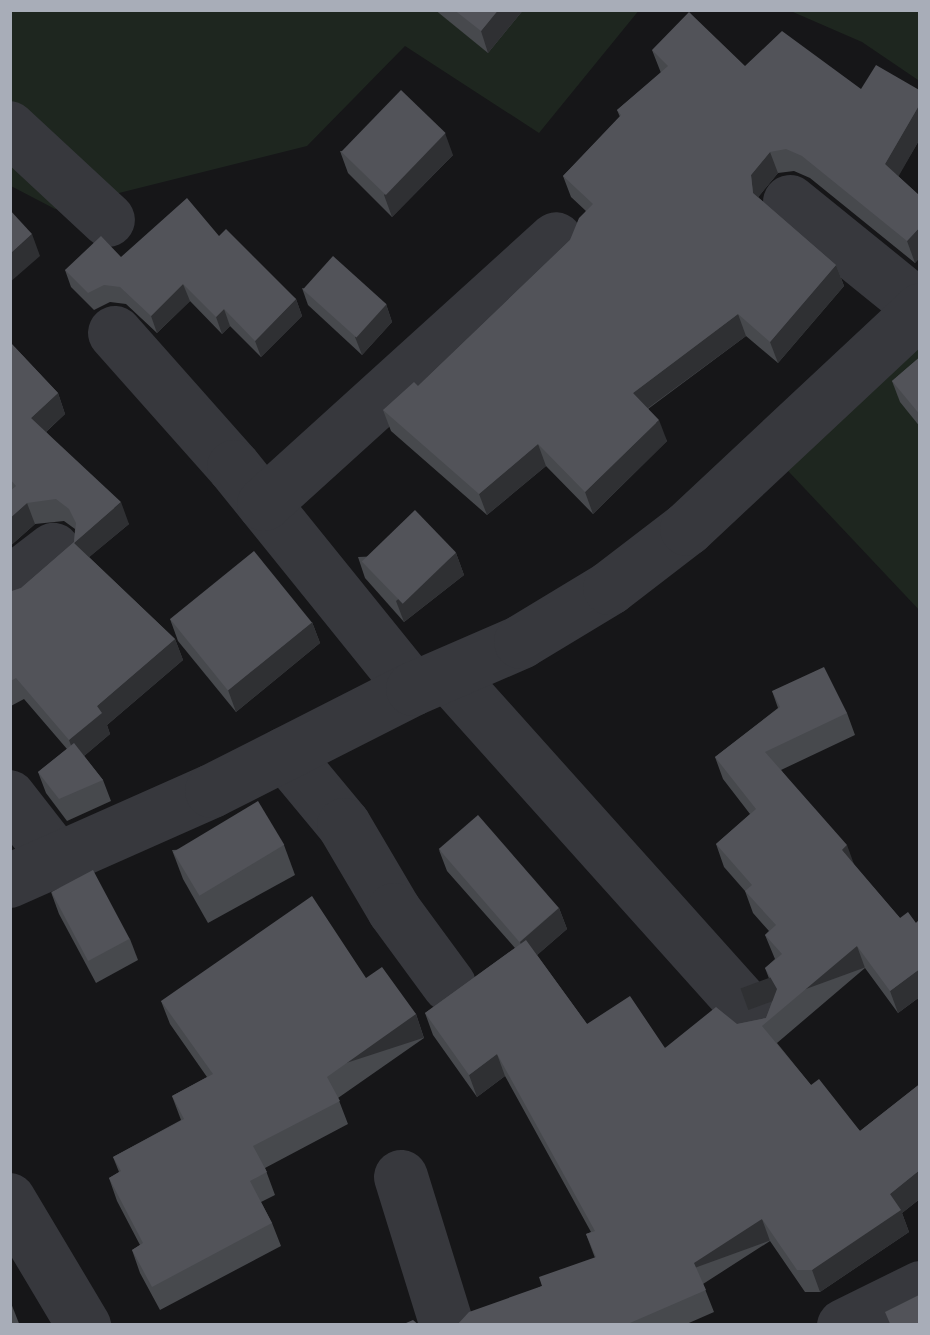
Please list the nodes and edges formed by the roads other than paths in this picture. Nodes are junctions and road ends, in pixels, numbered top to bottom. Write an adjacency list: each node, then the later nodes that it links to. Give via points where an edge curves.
1 (9, 128): 3 (street)
2 (790, 202): 5 (street)
3 (107, 220)
4 (556, 239): 7 (street)
5 (921, 309): 10 (street, via 687,529 610,588)
6 (115, 333): 7 (street)
7 (264, 505): 10 (street)
8 (53, 550): 9 (street)
9 (9, 584)
10 (431, 682): 11 (street); 15 (street)
11 (285, 754): 13 (street); 14 (street, via 344,825)
12 (9, 797): 13 (street)
13 (33, 870)
14 (449, 986)
15 (754, 1016)
16 (401, 1177): 20 (street)
17 (9, 1201): 19 (street)
18 (921, 1288): 21 (street)
19 (84, 1326)
20 (447, 1326)
21 (844, 1326)

